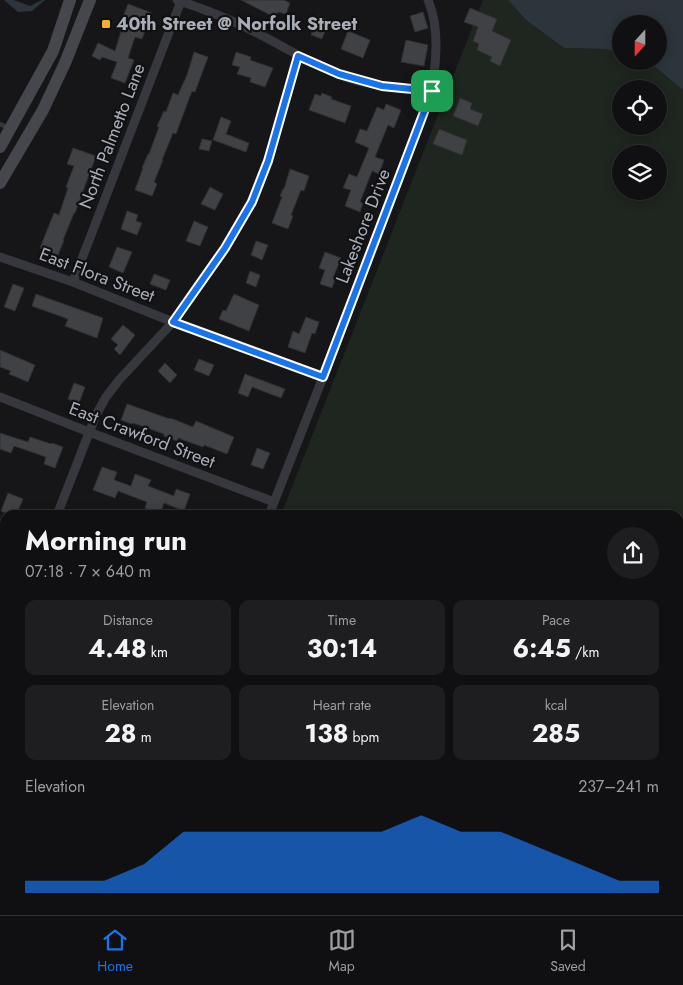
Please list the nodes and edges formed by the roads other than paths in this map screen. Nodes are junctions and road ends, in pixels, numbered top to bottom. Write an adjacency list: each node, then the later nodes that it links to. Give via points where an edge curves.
1 (70, 0): 7 (main road, via 53,51)
2 (90, 0): 9 (main road, via 65,63)
3 (428, 0): 6 (street, Lakeshore Drive, via 434,13 436,61)
4 (179, 1): 5 (street, via 256,32); 11 (street, North Palmetto Lane)
5 (298, 56): 6 (street, via 339,74 373,84); 12 (street, via 268,161 252,202 225,248)
6 (432, 91): 13 (street, Lakeshore Drive)
7 (5, 126): 8 (main road)
8 (0, 147)
9 (0, 184)
10 (0, 257): 11 (street, East Flora Street)
11 (74, 282): 12 (street, East Flora Street)
12 (173, 322): 13 (street, East Flora Street); 15 (street, via 106,397)
13 (323, 377): 16 (street, Lakeshore Drive)
14 (0, 397): 15 (street, East Crawford Street)
15 (89, 432): 16 (street, East Crawford Street); 17 (street)
16 (274, 502): 18 (street, Lakeshore Drive)
17 (59, 510)
18 (270, 510)

